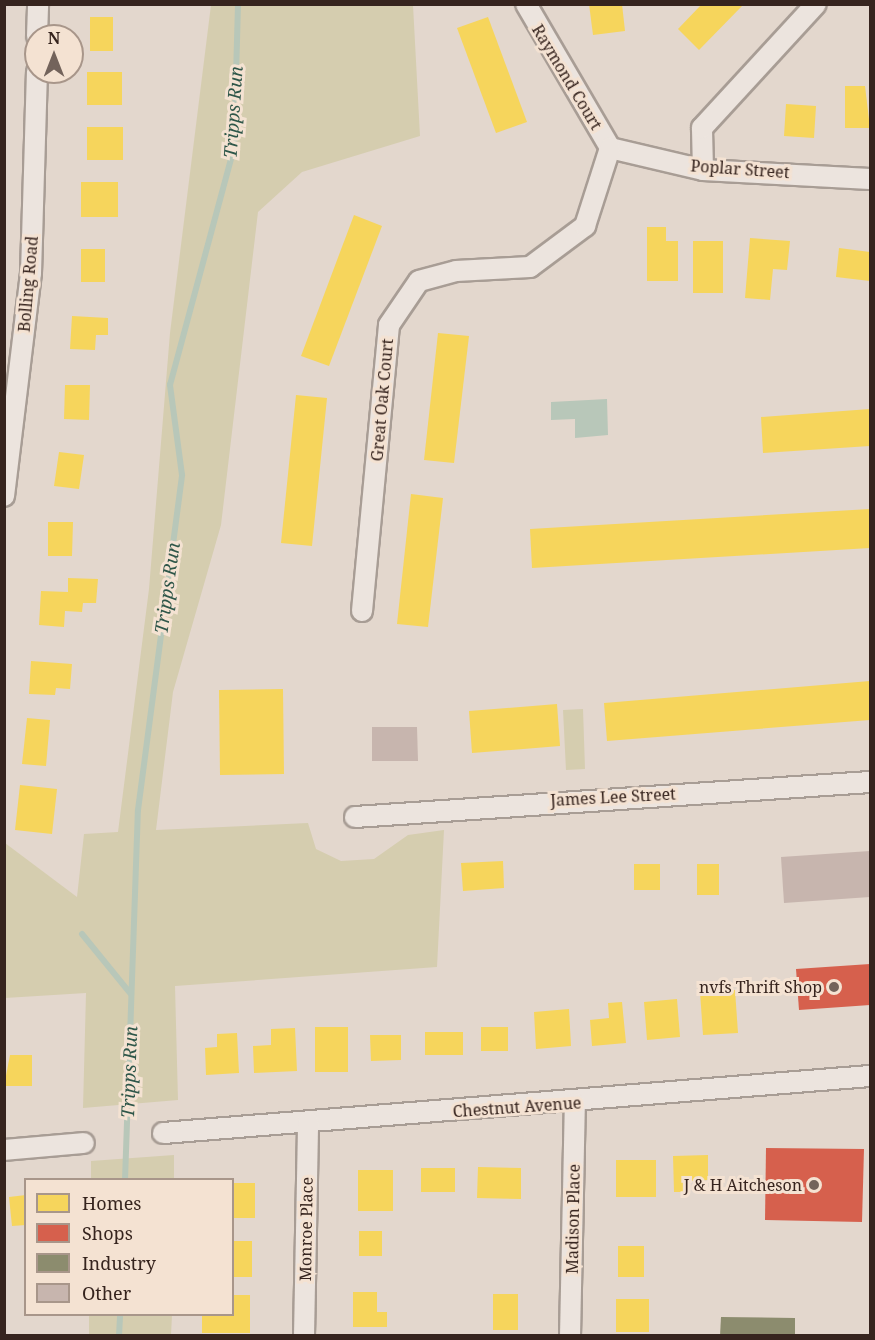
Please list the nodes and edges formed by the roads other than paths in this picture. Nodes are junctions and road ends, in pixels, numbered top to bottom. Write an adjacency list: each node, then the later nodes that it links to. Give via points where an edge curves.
1 (38, 4): 4 (street)
2 (526, 4): 6 (street, Raymond Court)
3 (816, 4): 7 (street, via 702,128)
4 (37, 24)
5 (37, 84): 9 (street, Bolling Road, via 31,273)
6 (610, 148): 7 (street, Poplar Street); 10 (street, Great Oak Court, via 585,226 530,267 456,271 419,281 389,325)
7 (703, 170): 8 (street, Poplar Street)
8 (870, 178)
9 (4, 496)
10 (362, 610)
11 (870, 782): 12 (street, James Lee Street)
12 (355, 817)
13 (870, 1076): 14 (street, Chestnut Avenue)
14 (575, 1103): 15 (street, Chestnut Avenue); 20 (street, Madison Place)
15 (308, 1122): 16 (street, Chestnut Avenue); 19 (street, Monroe Place)
16 (163, 1133)
17 (84, 1143): 18 (street)
18 (4, 1149)
19 (304, 1335)
20 (570, 1335)

